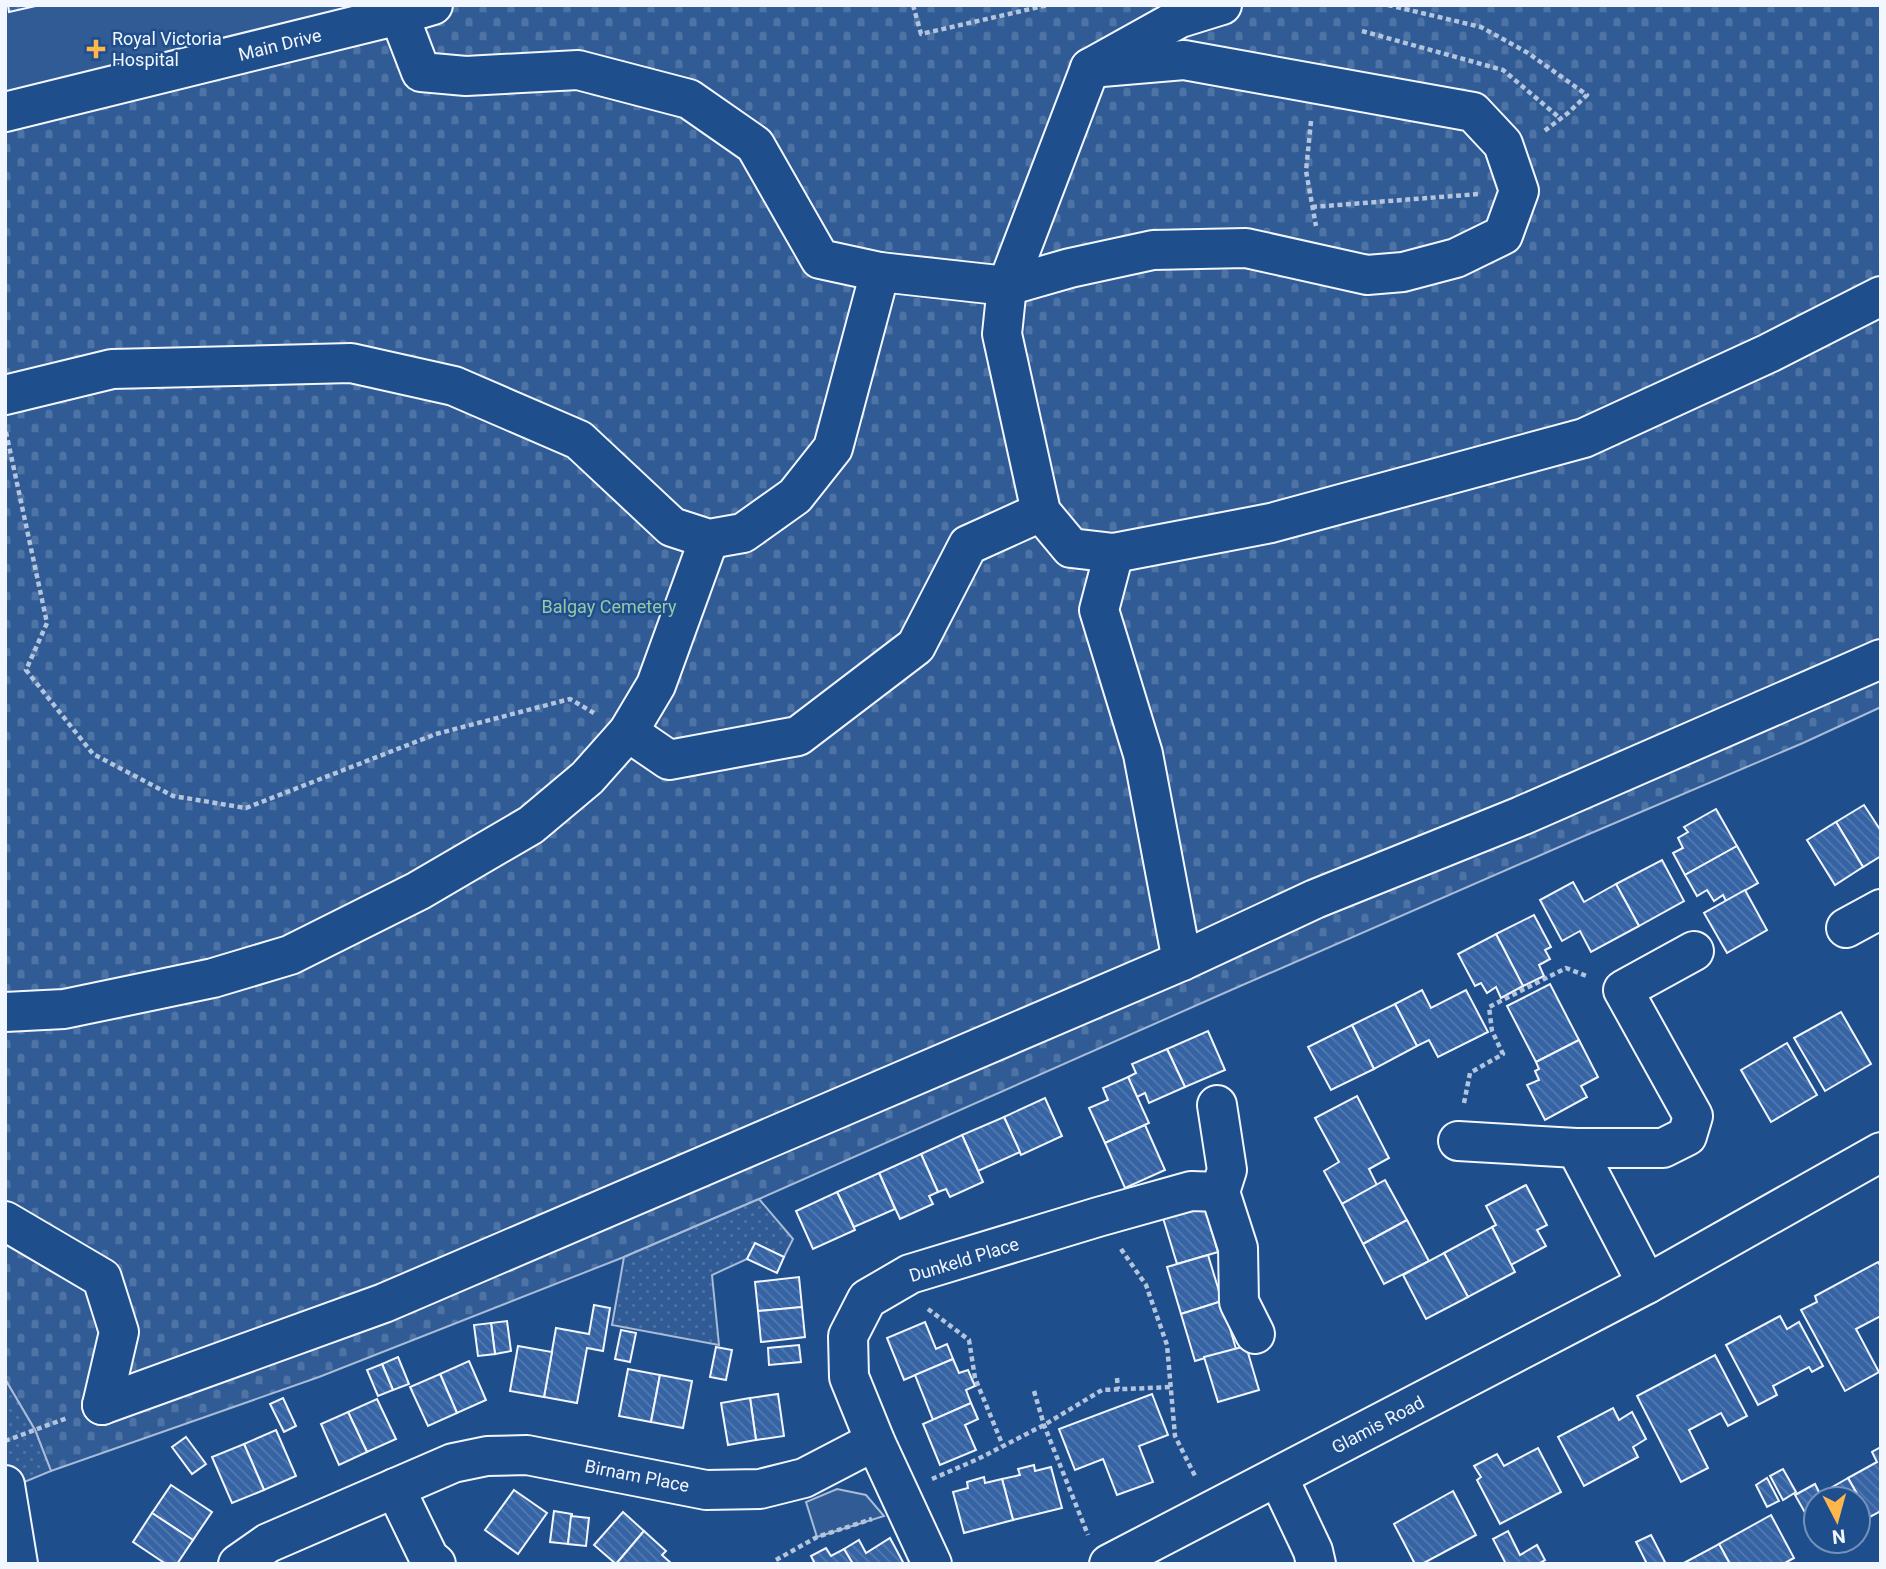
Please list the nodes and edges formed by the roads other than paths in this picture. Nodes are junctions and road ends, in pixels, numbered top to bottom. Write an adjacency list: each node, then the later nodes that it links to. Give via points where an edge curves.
1 (1222, 5): 3 (street, via 1180,18)
2 (416, 10): 4 (street, Main Drive); 5 (street, via 421,72 466,76 578,70 690,99 755,145 820,259)
3 (1090, 68): 6 (street); 6 (street, via 1184,60 1473,112 1503,144 1519,191 1503,236 1456,258 1404,272 1367,275 1246,248 1153,250)
4 (5, 113)
5 (880, 272): 6 (street); 10 (street, via 833,447 795,496 743,533)
6 (1007, 286): 9 (street, via 1002,334)
7 (1881, 296): 11 (street, via 1584,438 1271,523)
8 (5, 395): 10 (street, via 112,369 351,363 454,386 579,440 672,527)
9 (1041, 512): 11 (street, via 1071,548); 13 (street, via 968,545 916,646 798,736 669,760)
10 (709, 539): 13 (street, via 656,685)
11 (1114, 553): 17 (street, via 1099,610 1143,754)
12 (1881, 659): 17 (street, via 1521,816 1315,899)
13 (628, 732): 18 (street, via 587,778 531,825 418,891 290,955 213,978 64,1009)
14 (1881, 909): 15 (street)
15 (1846, 928)
16 (1694, 951): 21 (street, via 1623,989 1693,1116 1687,1136 1663,1149)
17 (1182, 961): 24 (street, via 384,1303 102,1405 119,1332 102,1278)
18 (5, 1012)
19 (1217, 1105): 23 (street, via 1227,1170)
20 (1458, 1140): 21 (street)
21 (1576, 1148): 25 (street)
22 (1881, 1152): 25 (street, Glamis Road)
23 (1220, 1192): 26 (street, via 1238,1248 1239,1301); 27 (street, Dunkeld Place, via 1191,1191 1098,1217 910,1275 867,1299 848,1336 849,1377)
24 (5, 1221)
25 (1647, 1284): 28 (street, Glamis Road)
26 (1255, 1334)
27 (875, 1441): 30 (street, Birnam Place, via 804,1478 760,1489 706,1490 527,1455 487,1456 453,1464); 35 (street, Dunkeld Place)
28 (1278, 1476): 31 (street, Glamis Road, via 1212,1511); 36 (street)
29 (5, 1485): 32 (street)
30 (395, 1488): 33 (street, Birnam Place, via 268,1543); 34 (street)
31 (1099, 1551)
32 (18, 1564)
33 (238, 1564)
34 (436, 1564)
35 (932, 1564)
36 (1316, 1564)

